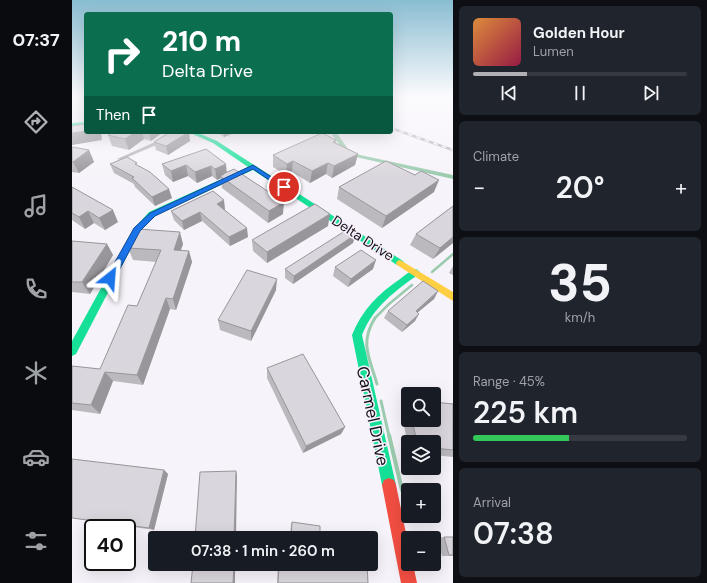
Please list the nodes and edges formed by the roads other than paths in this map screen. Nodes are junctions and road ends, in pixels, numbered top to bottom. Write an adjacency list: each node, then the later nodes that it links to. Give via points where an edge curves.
1 (84, 124): 2 (street)
2 (72, 126)
3 (169, 134): 5 (street, via 159,142)
4 (196, 134): 6 (street, Delta Drive, via 215,142)
5 (119, 159)
6 (253, 167): 7 (street, Delta Drive); 9 (street, via 152,214 142,223)
7 (416, 272): 8 (street, Delta Drive); 10 (street, Carmel Drive, via 366,313 357,335)
8 (453, 297)
9 (72, 351)
10 (409, 583)

